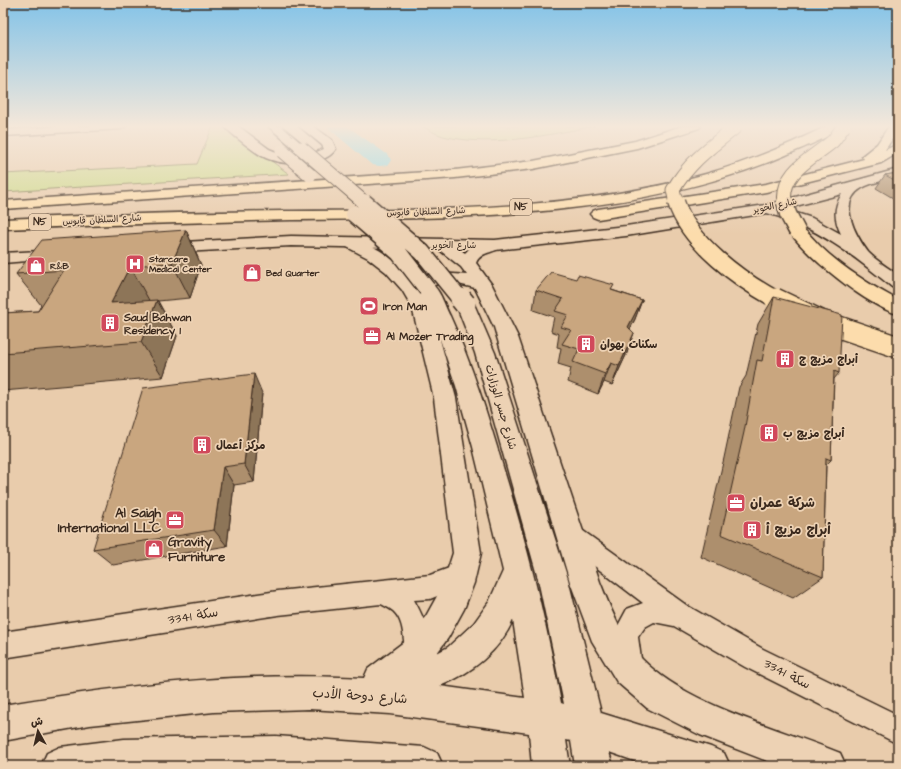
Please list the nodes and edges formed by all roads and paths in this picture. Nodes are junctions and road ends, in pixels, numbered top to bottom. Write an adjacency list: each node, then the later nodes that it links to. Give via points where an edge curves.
1 (295, 162): 27 (main road, bridge, via 399,252)
2 (317, 162): 28 (main road, شارع جسر الوزارات, bridge)
3 (487, 162): 13 (highway)
4 (548, 162): 14 (highway, شارع السلطان قابوس / N5, via 455,174)
5 (692, 162): 30 (highway, bridge, via 685,168 673,190 683,218 701,241 741,278 782,303)
6 (755, 162): 16 (highway, شارع السلطان قابوس / N5, via 712,176 582,202 440,212)
7 (805, 162): 29 (highway, bridge, via 790,176 784,189 785,208 796,231 821,257 850,279)
8 (859, 162): 10 (highway)
9 (868, 162): 10 (highway)
10 (854, 165): 16 (highway, via 766,188 612,212 524,222 452,226 237,227)
11 (898, 173): 12 (street, شارع الخوير)
12 (857, 185): 15 (street, شارع الخوير); 23 (street, via 848,192 842,204 843,217 847,232)
13 (3, 199)
14 (3, 205)
15 (766, 209): 20 (street, شارع الخوير, via 633,230); 23 (street, via 790,214 820,226)
16 (78, 221): 17 (highway, شارع السلطان قابوس / N5)
17 (3, 224)
18 (353, 244): 19 (street, شارع الخوير); 21 (street, شارع الخوير, via 291,241); 27 (main road, via 381,258)
19 (443, 245): 20 (street, شارع الخوير); 25 (main road)
20 (495, 245): 25 (main road, via 479,249 470,255)
21 (149, 249)
22 (71, 254): 24 (street)
23 (864, 256): 26 (street)
24 (3, 258)
25 (467, 263): 28 (main road)
26 (898, 283)
27 (421, 292): 28 (main road, via 416,285 438,278 457,277); 32 (main road, via 439,312 461,366 505,516); 33 (main road, via 421,307 445,398 467,553)
28 (474, 294): 31 (main road, via 497,308); 43 (main road, شارع جسر الوزارات, via 485,353 554,579)
29 (898, 308)
30 (898, 347)
31 (569, 534): 35 (street, سكة 3341); 38 (main road, via 603,630)
32 (518, 571): 39 (main road, via 500,613 485,634 460,659 437,671); 41 (main road)
33 (463, 574): 34 (street, سكة 3341, via 430,588); 37 (main road, via 444,617)
34 (384, 592): 36 (street, سكة 3341, via 278,603); 37 (street, via 403,604 414,624)
35 (677, 614): 38 (street, سكة 3341, via 654,610 636,618 625,635); 44 (street, سكة 3341, via 754,658)
36 (3, 645)
37 (417, 650): 39 (main road, via 405,663)
38 (629, 670): 50 (main road, via 659,696 713,722)
39 (380, 681): 40 (main road)
40 (309, 692): 41 (main road, شارع دوحة الأدب, via 390,697); 42 (main road, شارع دوحة الأدب, via 214,695 90,708)
41 (546, 718): 43 (main road, شارع دوحة الأدب); 47 (main road)
42 (3, 723)
43 (587, 726): 48 (main road, شارع جسر الوزارات); 49 (main road, شارع دوحة الأدب)
44 (898, 730)
45 (60, 766): 46 (main road, via 124,757 276,754)
46 (424, 766)
47 (551, 766)
48 (594, 766)
49 (711, 766)
50 (827, 766)

